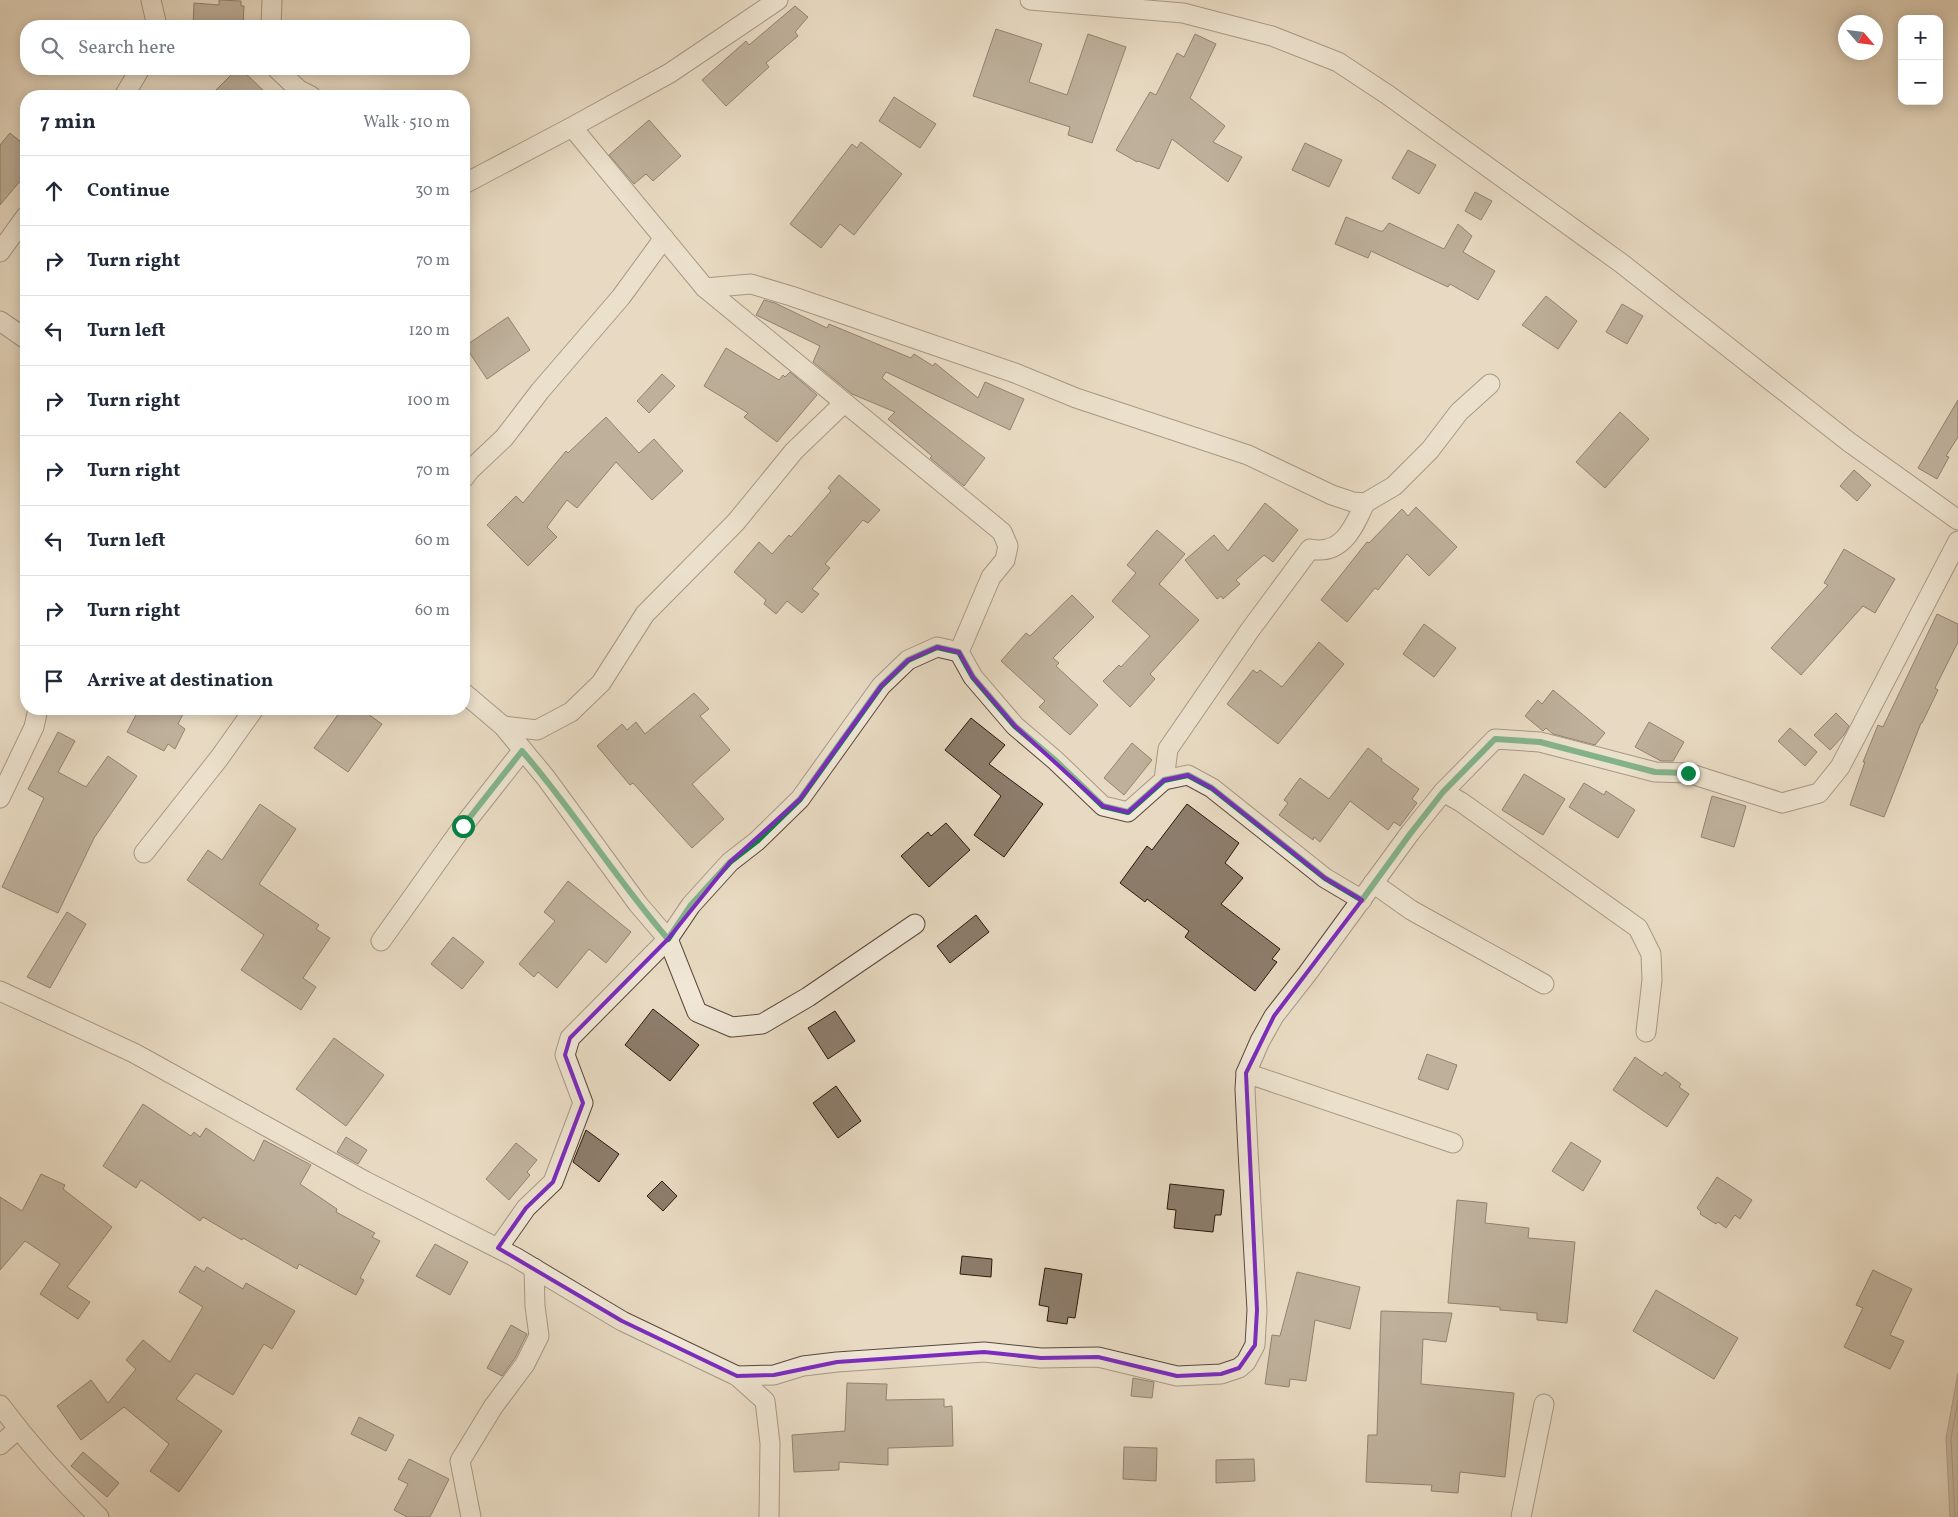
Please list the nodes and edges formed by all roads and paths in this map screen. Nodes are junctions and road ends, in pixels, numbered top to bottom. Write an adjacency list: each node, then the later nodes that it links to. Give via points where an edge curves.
1 (151, 0): 5 (street)
2 (272, 0): 6 (street)
3 (778, 0): 11 (street, via 670,73)
4 (1030, 0): 23 (street, via 1183,13 1272,36 1338,62 1621,263 1849,442)
5 (156, 20)
6 (271, 20)
7 (136, 75): 9 (street)
8 (283, 75): 10 (street)
9 (128, 90)
10 (299, 90)
11 (572, 128): 12 (street); 14 (street)
12 (470, 181)
13 (20, 224): 15 (street)
14 (664, 238): 16 (street); 21 (street, via 621,297 504,438)
15 (0, 252)
16 (705, 288): 20 (street); 22 (street, via 751,284 800,299 1006,370 1076,398 1248,455 1332,494)
17 (0, 321): 18 (street)
18 (20, 335)
19 (1490, 384): 22 (street, via 1459,412 1430,450 1394,486)
20 (844, 403): 25 (street, via 1002,532 1008,546 1005,560 990,577); 29 (street, via 794,451 736,522 645,614 601,683 571,712 537,730)
21 (470, 470)
22 (1365, 503): 31 (street, via 1353,530 1334,547 1310,549 1250,630 1168,749)
23 (1958, 520)
24 (1958, 541): 32 (street, via 1840,767 1819,794 1782,803 1688,773 1655,772 1540,742 1495,739)
25 (959, 652): 31 (street, via 973,677 1015,726 1103,806 1128,812); 38 (street, via 937,647 908,660 881,686 800,799 730,862 691,905)
26 (470, 698): 29 (street)
27 (37, 715): 33 (street)
28 (250, 715): 34 (street)
29 (503, 726): 30 (street)
30 (522, 751): 38 (street); 39 (street, via 463,826)
31 (1164, 780): 36 (street, via 1188,775 1212,788 1325,878)
32 (1443, 792): 35 (street); 42 (street, via 1638,928 1651,954 1652,980)
33 (0, 798)
34 (144, 853)
35 (1374, 883): 36 (street); 40 (street, via 1411,910)
36 (1362, 900): 43 (street, via 1274,1016)
37 (915, 924): 38 (street, via 808,997 762,1024 732,1027 697,1012)
38 (668, 939): 45 (street, via 570,1038 565,1055 584,1104 553,1182 526,1208)
39 (381, 941)
40 (1544, 984)
41 (0, 991): 45 (street, via 134,1053 365,1181)
42 (1646, 1032)
43 (1246, 1073): 44 (street); 47 (street, via 1257,1310 1255,1345 1246,1362 1238,1368 1221,1374 1177,1376 1098,1357 1041,1358 984,1352 837,1362 803,1366 774,1375)
44 (1453, 1143)
45 (498, 1248): 46 (street)
46 (534, 1268): 47 (street, via 622,1321); 53 (street, via 539,1336 525,1364 493,1407 460,1462)
47 (737, 1376): 54 (street, via 765,1401 770,1443)
48 (1544, 1404): 55 (street)
49 (0, 1405): 50 (street)
50 (18, 1429): 51 (street); 52 (street)
51 (0, 1445)
52 (99, 1517)
53 (471, 1517)
54 (769, 1517)
55 (1521, 1517)

